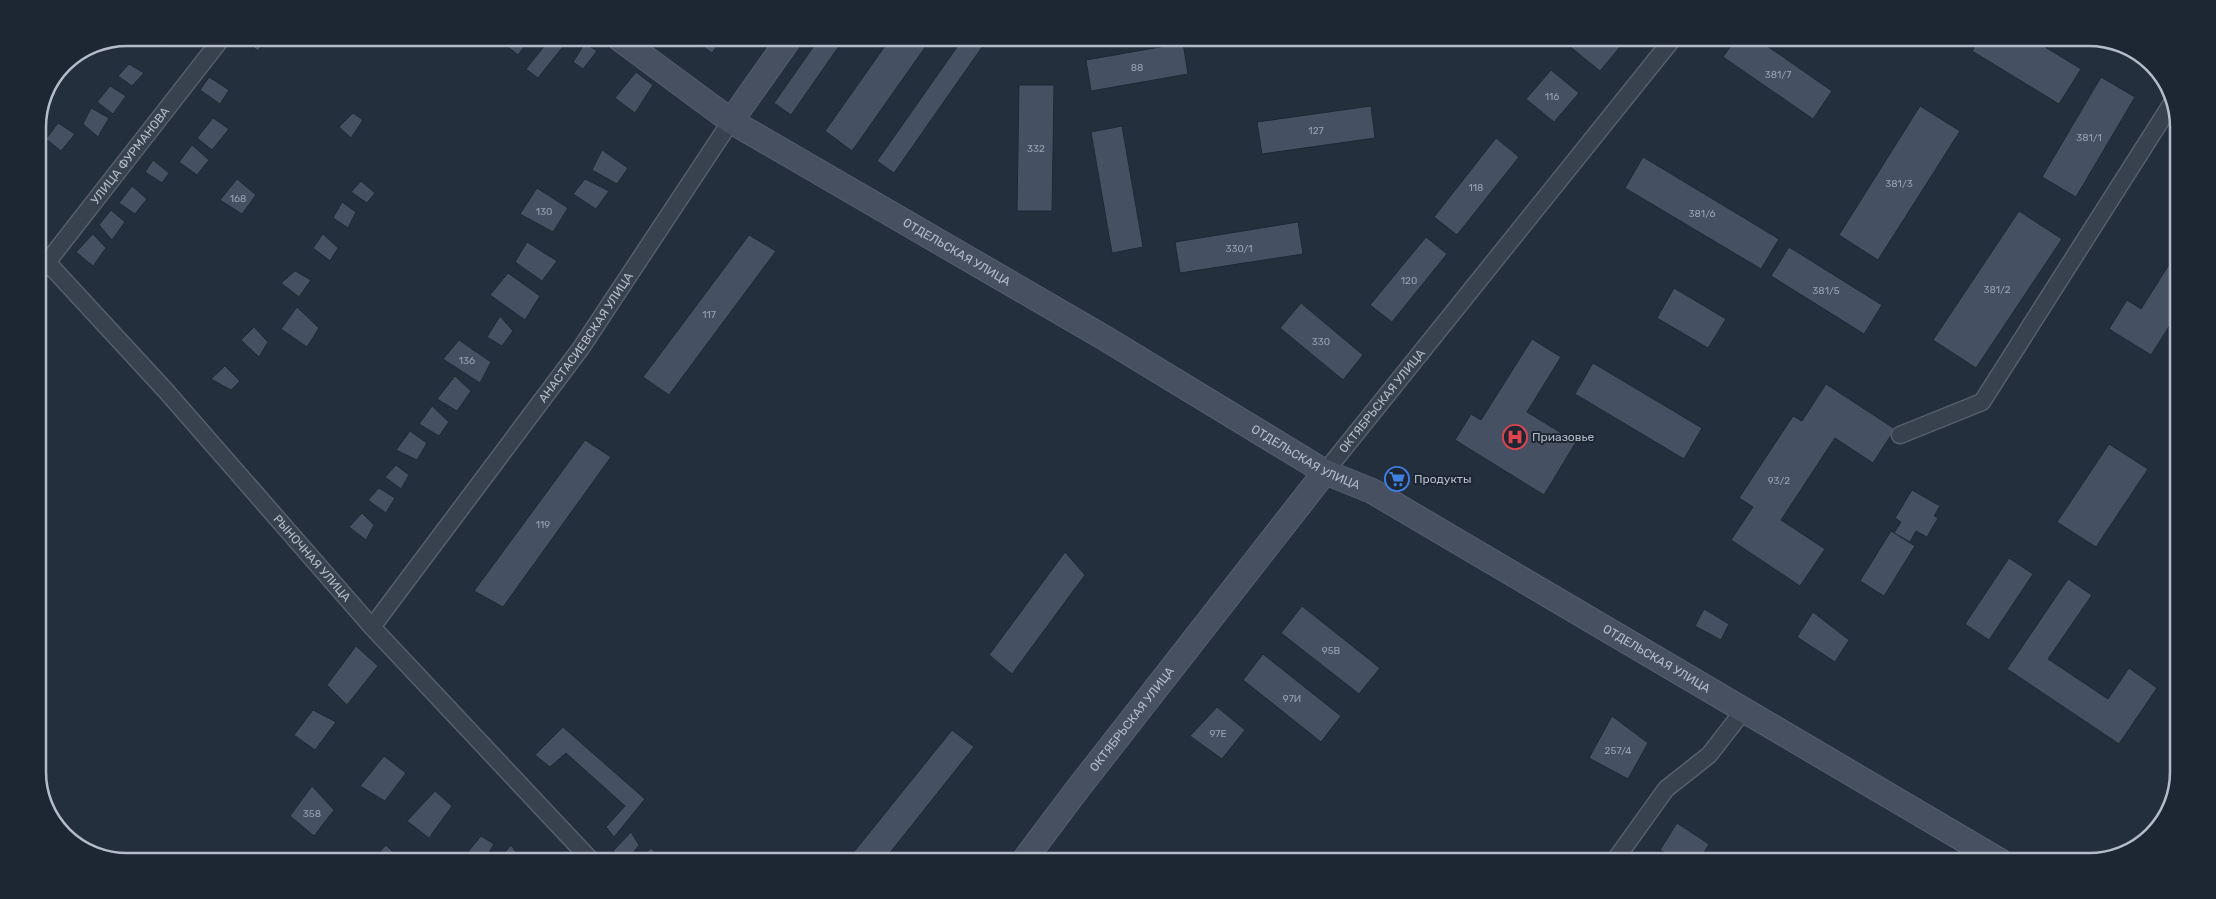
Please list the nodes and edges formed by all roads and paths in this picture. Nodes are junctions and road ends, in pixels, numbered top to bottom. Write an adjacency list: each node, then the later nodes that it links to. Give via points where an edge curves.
1 (216, 46): 7 (street, УЛИЦА ФУРМАНОВА)
2 (629, 46): 6 (street, ОТДЕЛЬСКАЯ УЛИЦА)
3 (784, 46): 6 (street, АНАСТАСИЕВСКАЯ УЛИЦА)
4 (1667, 46): 10 (street, ОКТЯБРЬСКАЯ УЛИЦА)
5 (2168, 110): 9 (street, via 1982,402)
6 (731, 121): 10 (street, ОТДЕЛЬСКАЯ УЛИЦА, via 1103,337); 11 (street, АНАСТАСИЕВСКАЯ УЛИЦА, via 576,356)
7 (46, 258)
8 (46, 269): 11 (street, РЫНОЧНАЯ УЛИЦА, via 166,391)
9 (1900, 435)
10 (1325, 472): 12 (street, ОТДЕЛЬСКАЯ УЛИЦА, via 1372,491); 14 (street, ОКТЯБРЬСКАЯ УЛИЦА)
11 (372, 627): 13 (street, РЫНОЧНАЯ УЛИЦА)
12 (1744, 710): 15 (street, via 1709,755 1666,789); 16 (street, ОТДЕЛЬСКАЯ УЛИЦА)
13 (584, 853)
14 (1030, 853)
15 (1620, 853)
16 (1986, 853)

